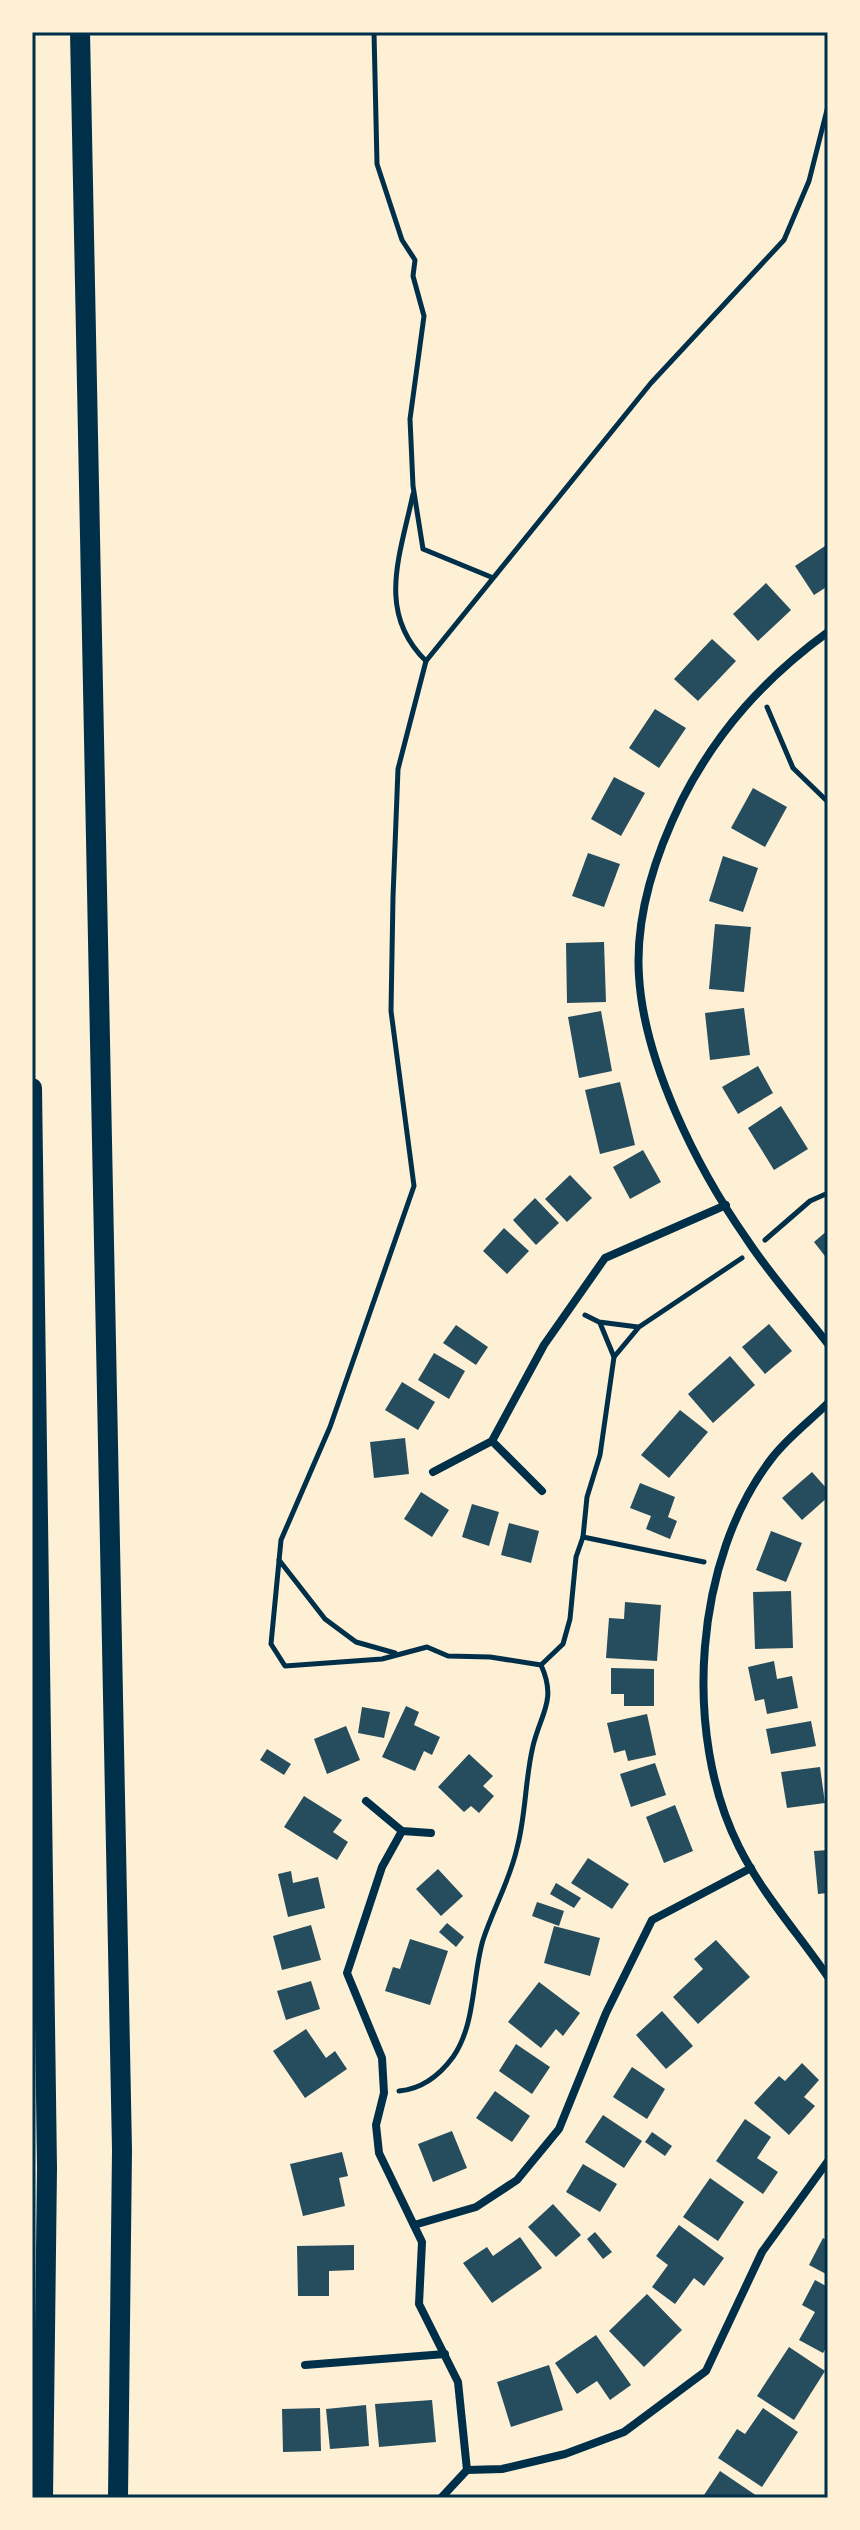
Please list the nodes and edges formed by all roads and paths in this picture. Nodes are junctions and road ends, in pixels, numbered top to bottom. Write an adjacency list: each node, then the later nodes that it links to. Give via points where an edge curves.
1 (80, 32): 38 (highway, via 122,2150)
2 (374, 32): 4 (path, via 377,164 402,240 415,260 413,276 424,316 410,419)
3 (828, 106): 5 (path, via 809,181 784,240 651,383)
4 (414, 490): 5 (path, via 423,549); 7 (path, via 394,595 407,643)
5 (491, 577): 7 (path)
6 (828, 632): 8 (street)
7 (426, 661): 22 (path, via 398,769 393,897 391,1011 414,1186 330,1427 281,1540)
8 (760, 689): 9 (path, via 793,768); 12 (street, via 701,764 670,825 652,877 639,961 644,1012 660,1071)
9 (828, 802)
10 (32, 1088): 37 (highway, via 47,2168)
11 (828, 1193): 13 (path, via 810,1201)
12 (726, 1205): 13 (street); 18 (street, via 605,1258 544,1345)
13 (754, 1249): 14 (path); 15 (street)
14 (639, 1327): 16 (path); 16 (path, via 599,1322)
15 (828, 1344)
16 (614, 1357): 21 (path)
17 (828, 1403): 23 (street, via 772,1458 735,1520)
18 (492, 1441): 19 (street); 20 (street)
19 (433, 1472)
20 (542, 1491)
21 (583, 1537): 23 (path); 25 (path, via 563,1644)
22 (279, 1559): 24 (path, via 325,1619 356,1642); 24 (path, via 271,1644 285,1666)
23 (720, 1565): 29 (street, via 704,1635 706,1730 721,1799)
24 (398, 1654): 25 (path, via 427,1647 448,1656)
25 (541, 1665): 31 (path, via 550,1685 548,1704 533,1746 518,1848 483,1938 466,2030 434,2078 415,2089)
26 (366, 1801): 27 (street)
27 (402, 1831): 28 (street); 31 (street, via 382,1867 347,1973 382,2058)
28 (431, 1833)
29 (751, 1868): 30 (street, via 774,1907); 33 (street, via 652,1920 606,2013 559,2129 517,2180 476,2207)
30 (828, 1975)
31 (384, 2093): 33 (street, via 376,2125 379,2153)
32 (828, 2161): 36 (street, via 762,2252 706,2371 624,2432 565,2454 502,2469)
33 (414, 2225): 34 (street, via 422,2242 419,2304)
34 (445, 2354): 35 (street); 36 (street, via 458,2382)
35 (305, 2365)
36 (467, 2470): 39 (street)
37 (43, 2498)
38 (118, 2498)
39 (441, 2498)

